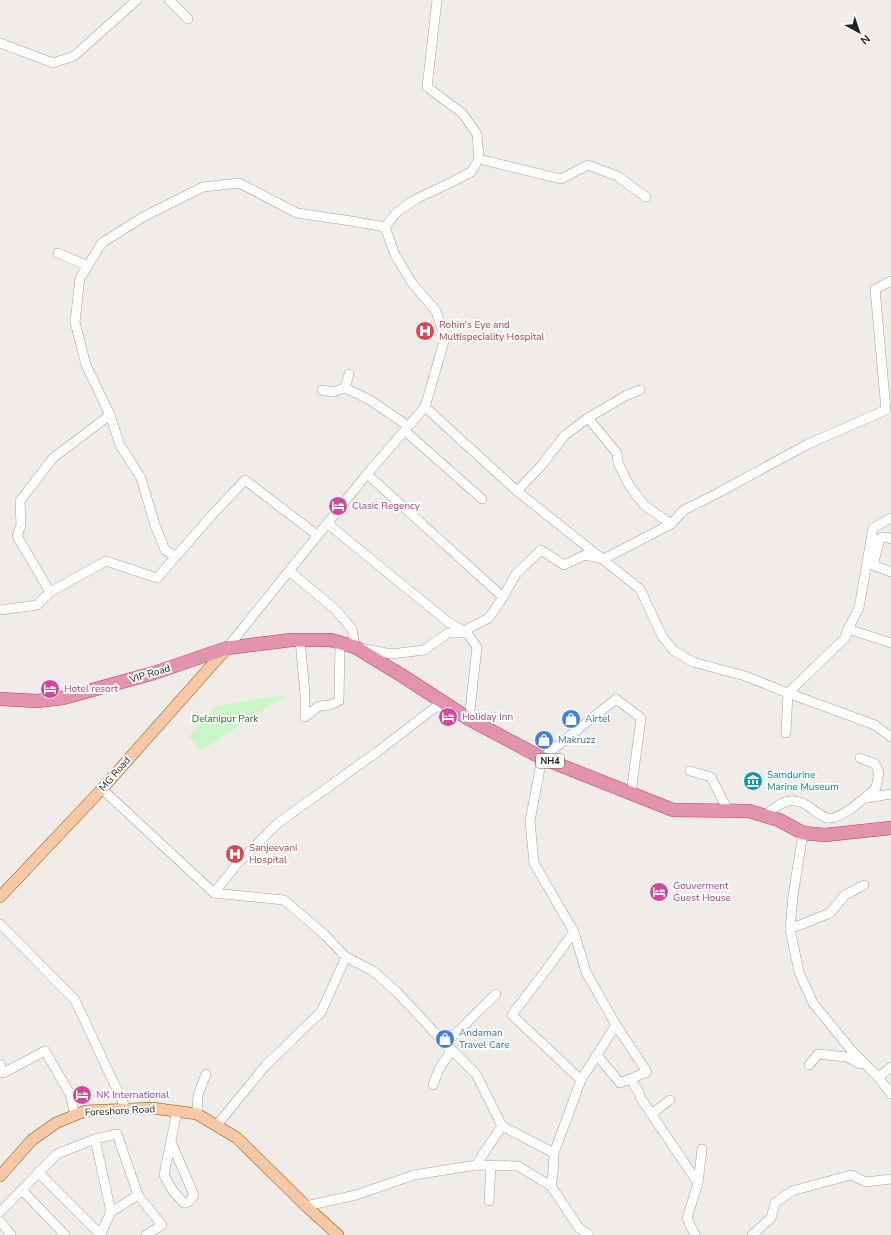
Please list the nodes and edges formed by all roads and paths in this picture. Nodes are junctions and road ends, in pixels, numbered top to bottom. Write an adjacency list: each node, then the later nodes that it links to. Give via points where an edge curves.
1 (137, 0): 5 (street, via 74,56 53,63)
2 (169, 0): 4 (street)
3 (437, 0): 6 (street, via 427,87 462,113 477,134)
4 (188, 19)
5 (0, 43)
6 (479, 159): 7 (street, via 562,179 588,165 617,176); 8 (street, via 471,172 416,199 396,213)
7 (646, 197)
8 (385, 227): 10 (street, via 297,213 239,183 203,187 143,217 102,243); 16 (street, via 395,255 412,283 436,311 445,338)
9 (58, 253): 10 (street)
10 (88, 266): 18 (street, via 80,278 75,322 86,365)
11 (891, 281): 17 (street, via 875,289)
12 (349, 374): 13 (street)
13 (345, 388): 14 (street, via 332,392); 20 (street, via 370,400)
14 (322, 390)
15 (640, 390): 19 (street)
16 (425, 407): 20 (street); 22 (street)
17 (889, 409): 26 (street, via 808,444 684,510)
18 (110, 415): 29 (street, via 120,444 141,478 165,550); 34 (street, via 53,458 20,501 21,525 17,536)
19 (588, 418): 22 (street, via 566,435); 26 (street, via 617,454 618,463 629,486 644,505)
20 (407, 428): 21 (street); 23 (street)
21 (367, 474): 25 (street); 35 (street)
22 (517, 491): 30 (street)
23 (482, 499)
24 (891, 518): 31 (street, via 873,528)
25 (328, 524): 27 (street); 38 (street, via 448,622)
26 (671, 524): 30 (street)
27 (317, 535): 29 (street, via 245,480); 32 (street)
28 (891, 539): 31 (street, via 880,538)
29 (176, 556): 34 (street, via 157,578 106,561)
30 (604, 559): 35 (street, via 585,555 564,565 541,550 516,574); 44 (street, via 640,590 662,636 674,651 692,662 745,676)
31 (870, 564): 33 (street); 37 (street, via 859,608)
32 (289, 571): 42 (street, via 336,610 352,629); 43 (street)
33 (891, 572)
34 (50, 592): 36 (street, via 37,605)
35 (503, 597): 38 (street, via 488,618 469,628)
36 (0, 610)
37 (848, 629): 41 (street); 44 (street, via 845,638)
38 (467, 633): 42 (street, via 448,632 424,650 390,654); 46 (street, via 477,647)
39 (300, 640): 40 (highway, NH4, via 332,640); 40 (street, via 305,718 319,706 339,701); 43 (highway, NH4)
40 (340, 643): 42 (highway, NH4)
41 (891, 643)
42 (355, 647): 46 (highway, NH4)
43 (227, 648): 45 (highway, VIP Road / NH4, via 154,673 64,698 37,701); 52 (main road, MG Road)
44 (788, 693): 47 (street); 48 (street, via 875,725)
45 (0, 699)
46 (469, 719): 49 (highway, NH4); 61 (street, via 437,706 278,823 236,864)
47 (786, 733)
48 (891, 737)
49 (542, 758): 53 (highway, NH4); 53 (street, via 616,699 641,718); 65 (street, via 530,822 534,863)
50 (860, 758): 55 (street, via 875,764 879,772 876,788)
51 (690, 771): 56 (street, via 712,778)
52 (102, 789): 61 (street); 62 (main road, MG Road)
53 (631, 794): 56 (highway, NH4, via 673,810)
54 (891, 794): 55 (street)
55 (863, 799): 57 (street, via 839,816 827,818 796,800 785,802)
56 (728, 811): 57 (highway, NH4, via 748,811)
57 (765, 816): 59 (highway, NH4, via 779,820)
58 (891, 828): 59 (highway, NH4, via 826,835)
59 (803, 833): 64 (street)
60 (864, 885): 64 (street, via 845,895 830,913)
61 (214, 893): 66 (street, via 284,900)
62 (0, 897)
63 (0, 924): 82 (street, via 75,1000)
64 (790, 929): 74 (street, via 800,972 813,1003)
65 (574, 932): 68 (street, via 586,972); 78 (street, via 512,1015)
66 (346, 957): 69 (street, via 373,971 397,992); 87 (street, via 321,1012 266,1065)
67 (496, 994): 69 (street)
68 (616, 1025): 70 (street); 77 (street, via 647,1072)
69 (447, 1045): 79 (street, via 449,1054); 88 (street, via 476,1074)
70 (597, 1055): 77 (street, via 620,1083); 78 (street)
71 (0, 1064): 86 (street, via 3,1073 46,1051 70,1094)
72 (809, 1065): 74 (street, via 818,1054 847,1057)
73 (891, 1067): 76 (street)
74 (870, 1069): 76 (street)
75 (206, 1074): 84 (street, via 198,1095)
76 (878, 1077): 80 (street)
77 (630, 1079): 85 (street)
78 (581, 1080): 92 (street)
79 (433, 1085)
80 (891, 1094)
81 (670, 1100): 85 (street)
82 (126, 1109): 83 (main road, Foreshore Road, via 152,1108); 86 (main road, Foreshore Road, via 85,1111)
83 (176, 1111): 84 (main road, Foreshore Road); 90 (street)
84 (197, 1114): 87 (main road, Foreshore Road)
85 (651, 1114): 98 (street)
86 (75, 1115): 96 (main road, Foreshore Road, via 56,1123 32,1140)
87 (217, 1125): 103 (main road, Foreshore Road, via 237,1138)
88 (502, 1126): 92 (street); 93 (street)
89 (95, 1139): 95 (street, via 57,1154); 101 (street, via 117,1134); 105 (street)
90 (171, 1142): 90 (street, via 164,1175 184,1203 190,1201 194,1195)
91 (702, 1149): 98 (street)
92 (554, 1153): 99 (street)
93 (476, 1165): 94 (street); 103 (street, via 414,1175 356,1195)
94 (491, 1165): 99 (street, via 518,1166); 102 (street)
95 (38, 1172): 100 (street); 110 (street)
96 (0, 1176)
97 (891, 1179): 115 (street, via 866,1182 851,1175 792,1191 775,1203 771,1218)
98 (698, 1184): 114 (street, via 688,1218)
99 (551, 1186): 107 (street)
100 (22, 1190): 104 (street); 109 (street)
101 (138, 1195): 105 (street); 111 (street, via 162,1225)
102 (490, 1201)
103 (306, 1206): 112 (main road, Foreshore Road)
104 (0, 1212)
105 (111, 1212): 110 (street)
106 (0, 1221): 108 (street)
107 (580, 1231): 113 (street)
108 (12, 1235)
109 (65, 1235)
110 (101, 1235)
111 (146, 1235)
112 (338, 1235)
113 (590, 1235)
114 (695, 1235)
115 (752, 1235)

